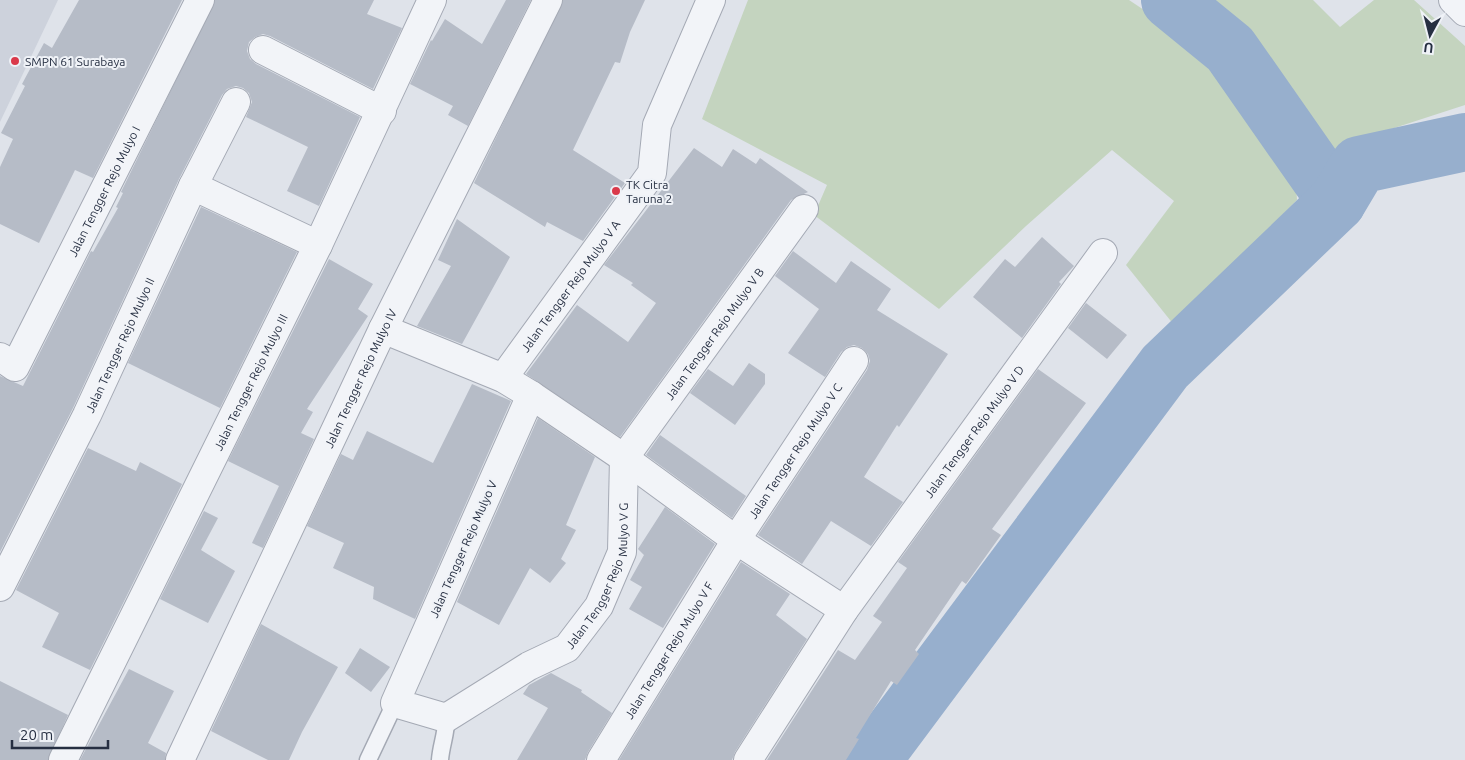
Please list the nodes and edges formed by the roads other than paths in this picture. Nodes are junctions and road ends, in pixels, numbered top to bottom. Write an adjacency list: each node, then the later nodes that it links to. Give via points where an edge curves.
1 (200, 0): 15 (street, Jalan Tengger Rejo Mulyo I, via 15,367)
2 (432, 0): 9 (street, Jalan Tengger Rejo Mulyo III)
3 (548, 0): 14 (street, Jalan Tengger Rejo Mulyo IV)
4 (711, 0): 17 (street, Jalan Tengger Rejo Mulyo V A, via 657,125 652,173)
5 (1453, 0): 6 (street)
6 (1465, 12)
7 (263, 50): 9 (street)
8 (236, 102): 10 (street, Jalan Tengger Rejo Mulyo II)
9 (382, 112): 12 (street, Jalan Tengger Rejo Mulyo III)
10 (193, 186): 12 (street); 21 (street, Jalan Tengger Rejo Mulyo II, via 88,416)
11 (804, 209): 19 (street, Jalan Tengger Rejo Mulyo V B)
12 (318, 245): 25 (street, Jalan Tengger Rejo Mulyo III)
13 (1103, 253): 22 (street, Jalan Tengger Rejo Mulyo V D)
14 (383, 329): 17 (street); 26 (street, Jalan Tengger Rejo Mulyo IV)
15 (0, 357)
16 (854, 361): 20 (street, Jalan Tengger Rejo Mulyo V C)
17 (503, 378): 18 (street)
18 (531, 395): 19 (street); 23 (street, Jalan Tengger Rejo Mulyo V)
19 (624, 458): 20 (street); 24 (street, Jalan Tengger Rejo Mulyo V G, via 622,552 599,606 567,648 530,666)
20 (736, 540): 22 (street); 29 (street, Jalan Tengger Rejo Mulyo V F)
21 (0, 587)
22 (844, 610): 30 (street, Jalan Tengger Rejo Mulyo V D)
23 (394, 703): 24 (street); 27 (lane)
24 (446, 718): 28 (lane, via 447,729 440,748)
25 (63, 760)
26 (180, 760)
27 (368, 760)
28 (440, 760)
29 (601, 760)
30 (748, 760)

